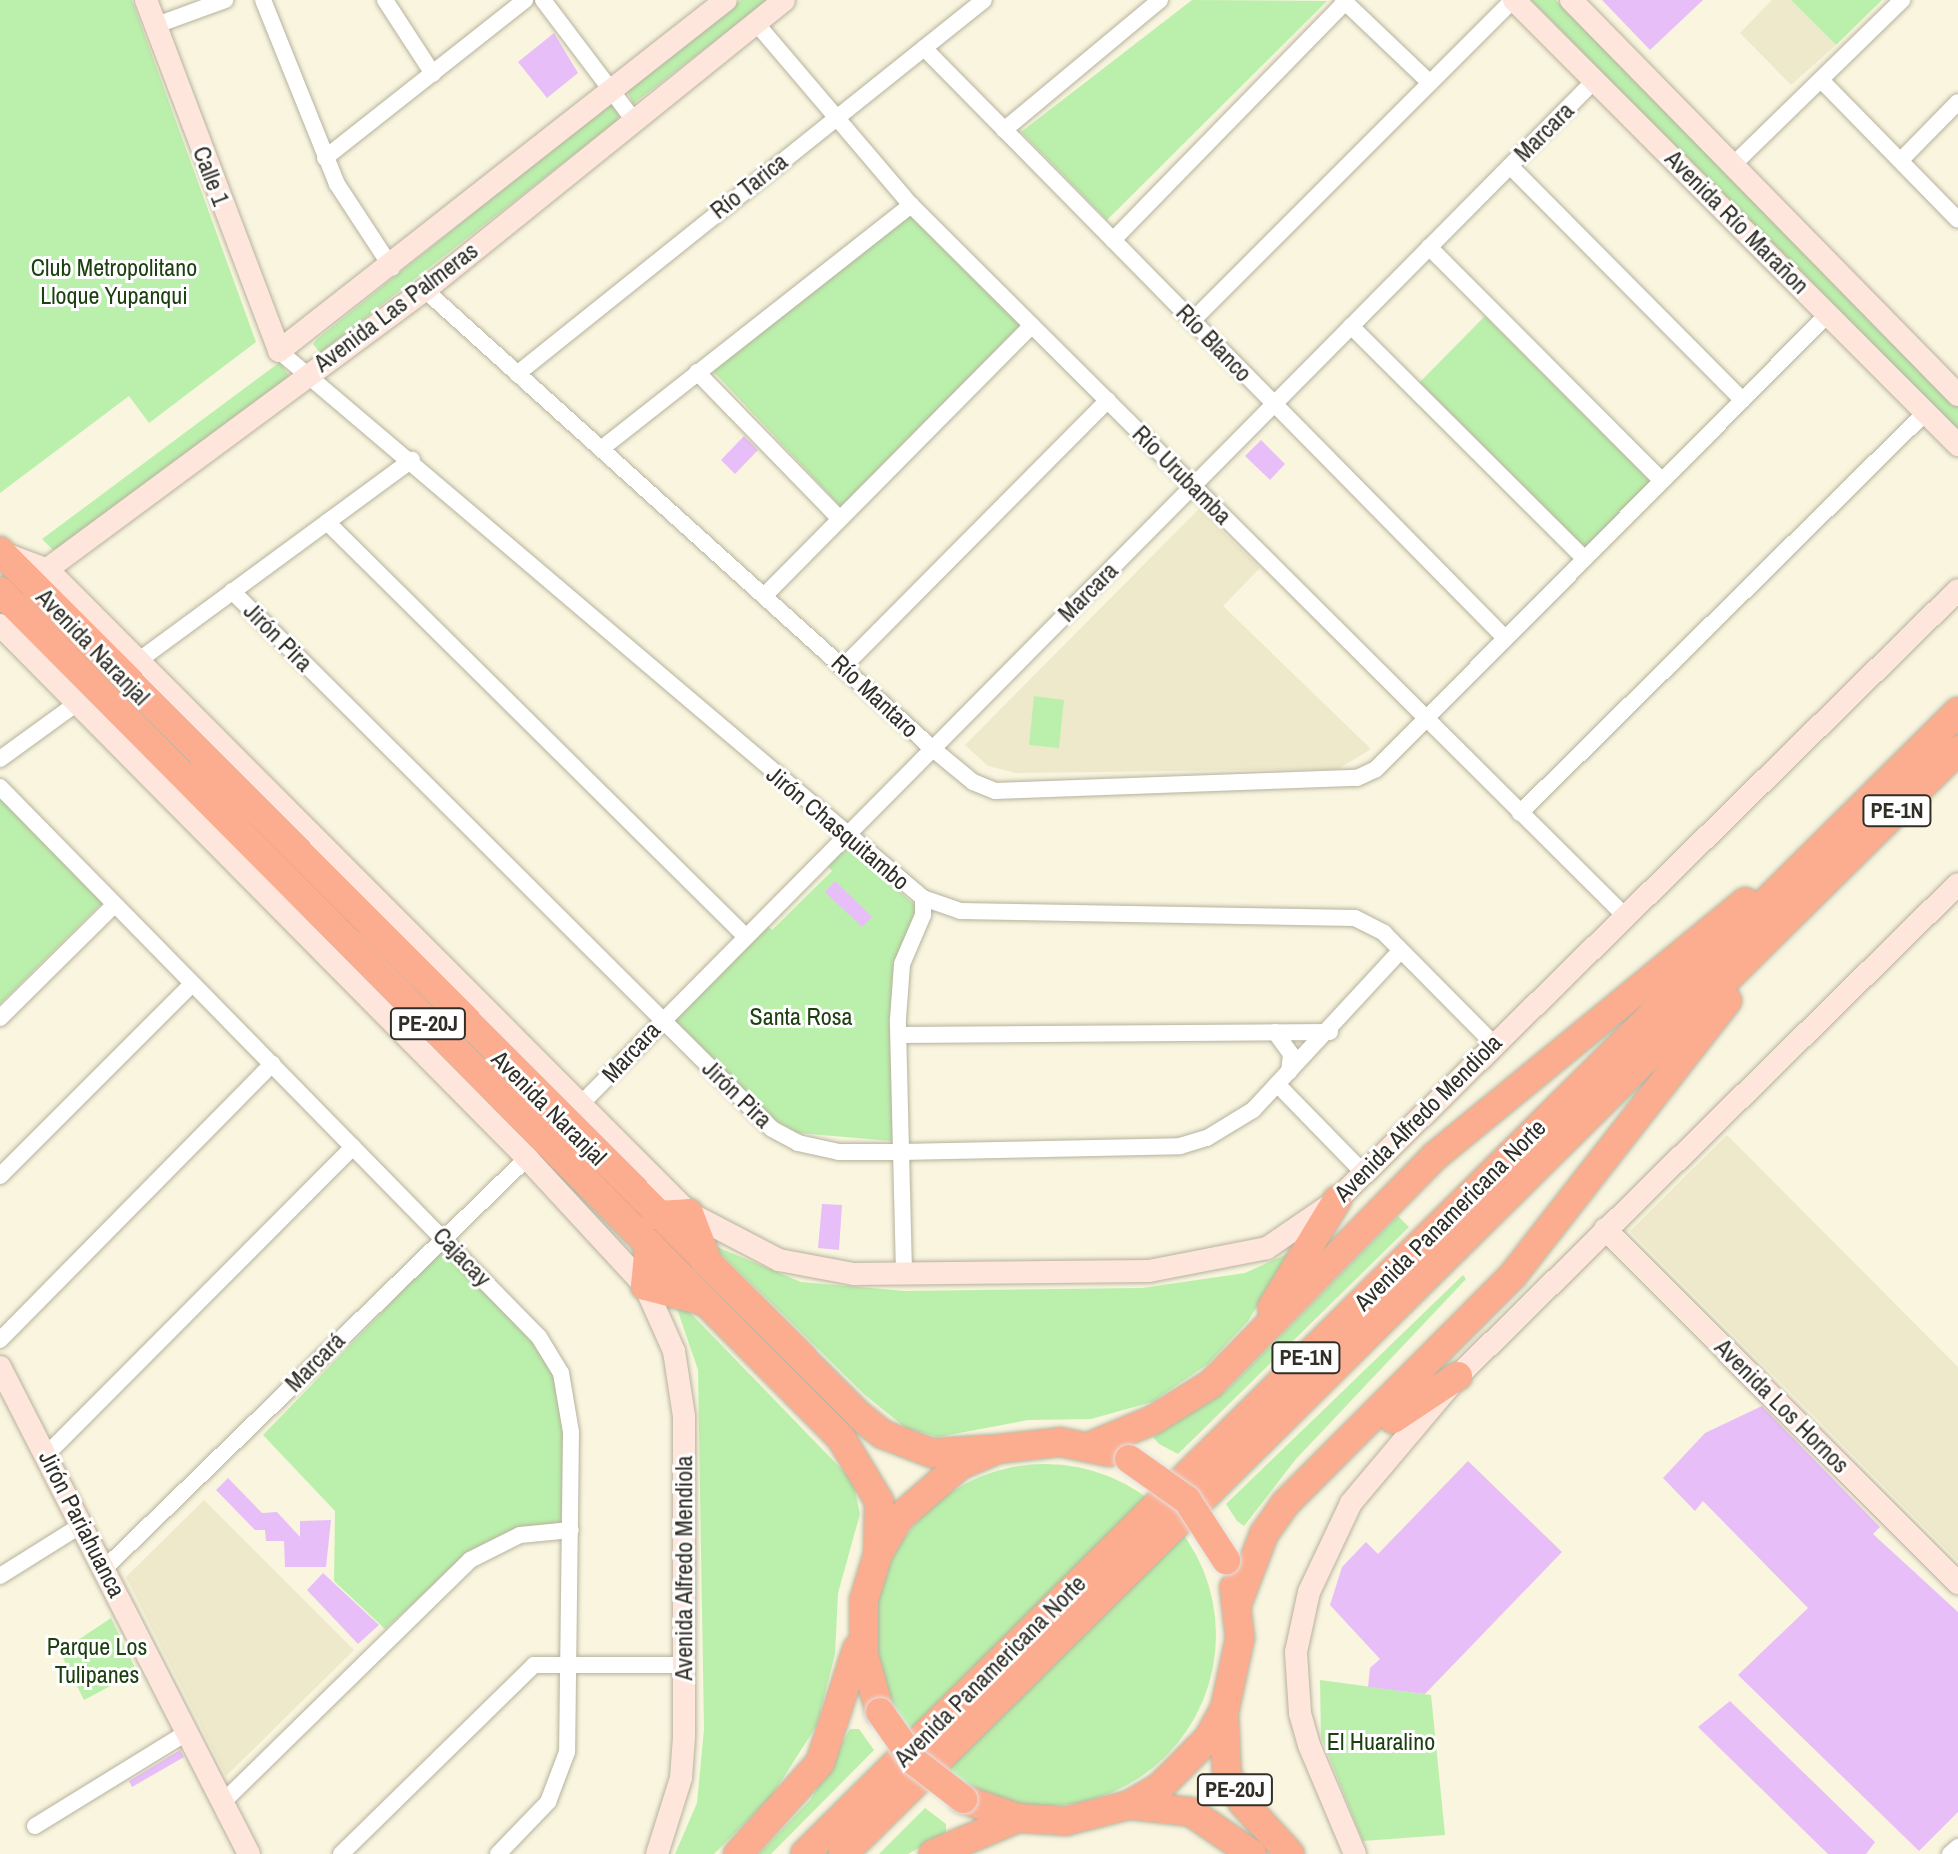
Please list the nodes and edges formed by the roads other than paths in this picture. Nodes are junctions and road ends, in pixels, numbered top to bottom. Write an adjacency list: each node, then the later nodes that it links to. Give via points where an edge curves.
1 (146, 0): 16 (main road, Calle 1)
2 (225, 0): 16 (street)
3 (263, 0): 27 (street)
4 (385, 0): 18 (street)
5 (525, 0): 18 (street)
6 (543, 0): 22 (street)
7 (726, 0): 22 (main road, Avenida Las Palmeras)
8 (784, 0): 15 (main road, Avenida Las Palmeras)
9 (984, 0): 17 (street, Río Tarica)
10 (1160, 0): 26 (street)
11 (1514, 0): 19 (main road, Avenida Río Marañon); 20 (street)
12 (1571, 0): 30 (main road, Avenida Río Marañon)
13 (1902, 0): 21 (street)
14 (1344, 1): 20 (street); 33 (street)
15 (756, 23): 24 (main road, Avenida Las Palmeras); 25 (street, Río Urubamba)
16 (154, 26): 41 (main road, Calle 1)
17 (924, 48): 25 (street, Río Tarica); 26 (street, Río Blanco)
18 (433, 74): 27 (street)
19 (1595, 80): 29 (street, Marcara); 37 (main road, Avenida Río Marañon)
20 (1428, 81): 38 (street)
21 (1822, 81): 28 (street); 30 (street)
22 (611, 89): 24 (street); 35 (main road, Avenida Las Palmeras)
23 (1958, 102): 28 (street)
24 (633, 119): 36 (main road, Avenida Las Palmeras)
25 (833, 120): 31 (street, Río Urubamba); 44 (street, Río Tarica)
26 (1004, 130): 33 (street, Río Blanco)
27 (325, 158): 35 (street)
28 (1901, 160): 32 (street)
29 (1510, 166): 34 (street, Marcara); 47 (street)
30 (1732, 166): 45 (main road, Avenida Río Marañon)
31 (911, 205): 39 (street, Río Urubamba); 42 (street)
32 (1958, 220)
33 (1113, 240): 38 (street, Río Blanco)
34 (1429, 247): 40 (street, Marcara); 53 (street)
35 (392, 268): 41 (main road, Avenida Las Palmeras)
36 (425, 290): 43 (main road, Avenida Las Palmeras); 44 (street, Río Mantaro)
37 (1828, 314): 47 (street, Río Mantaro); 49 (main road, Avenida Río Marañon)
38 (1193, 320): 48 (street, Río Blanco)
39 (1032, 325): 46 (street, Río Urubamba); 55 (street)
40 (1351, 326): 48 (street, Marcara); 58 (street)
41 (279, 351): 43 (street, Jirón Chasquitambo)
42 (697, 372): 51 (street); 55 (street)
43 (306, 374): 52 (street, Jirón Chasquitambo); 59 (main road, Avenida Las Palmeras)
44 (517, 374): 51 (street, Río Mantaro)
45 (1958, 395)
46 (1108, 400): 54 (street, Río Urubamba); 66 (street)
47 (1742, 400): 53 (street, Río Mantaro)
48 (1274, 404): 54 (street, Marcara); 64 (street, Río Blanco)
49 (1926, 412): 50 (main road, Avenida Río Marañon); 74 (street)
50 (1958, 445)
51 (601, 449): 62 (street, Río Mantaro)
52 (412, 460): 56 (street); 75 (street, Jirón Chasquitambo)
53 (1662, 481): 58 (street, Río Mantaro)
54 (1194, 485): 69 (street, Río Urubamba); 70 (street, Marcara)
55 (840, 519): 62 (street)
56 (327, 522): 61 (street); 82 (street)
57 (1, 553): 59 (highway, Avenida Naranjal / PE-20J)
58 (1584, 558): 64 (street, Río Mantaro)
59 (39, 576): 63 (main road, Avenida Las Palmeras); 65 (main road, Avenida Naranjal); 101 (highway, Avenida Naranjal / PE-20J)
60 (1958, 590): 81 (main road, Avenida Alfredo Mendiola)
61 (232, 591): 65 (street); 86 (street, Jirón Pira)
62 (766, 594): 66 (street, Río Mantaro)
63 (2, 605): 67 (main road, Avenida Naranjal); 105 (highway, Avenida Naranjal / PE-20J)
64 (1505, 638): 69 (street, Río Mantaro)
65 (138, 661): 93 (main road, Avenida Naranjal)
66 (843, 667): 70 (street, Río Mantaro)
67 (77, 703): 72 (street); 96 (main road, Avenida Naranjal)
68 (1958, 712): 76 (highway, Avenida Panamericana Norte / PE-1N)
69 (1425, 721): 70 (street, Río Mantaro, via 1376,769 1357,778 995,791 973,782); 74 (street, Río Urubamba)
70 (933, 749): 75 (street, Marcara)
71 (1958, 750): 77 (highway, Avenida Panamericana Norte / PE-1N)
72 (0, 759)
73 (0, 787): 80 (street, Cajacay)
74 (1520, 813): 81 (street, Río Urubamba)
75 (843, 835): 79 (street, Jirón Chasquitambo); 82 (street, Marcara)
76 (1806, 862): 111 (highway, via 1733,911 1471,1123); 141 (highway, Avenida Panamericana Norte / PE-1N)
77 (1835, 872): 117 (highway, via 1513,1275); 142 (highway, Avenida Panamericana Norte / PE-1N)
78 (1958, 884): 102 (main road)
79 (923, 898): 83 (street, Jirón Chasquitambo, via 960,911 1092,916 1336,913 1371,923); 89 (street, via 923,915 902,964)
80 (112, 907): 84 (street, Cajacay); 85 (street)
81 (1623, 914): 90 (main road, Avenida Alfredo Mendiola)
82 (745, 936): 86 (street, Marcara)
83 (1400, 951): 88 (street, Jirón Pira); 90 (street, Jirón Chasquitambo)
84 (191, 985): 91 (street, Cajacay); 98 (street)
85 (0, 1018)
86 (661, 1019): 93 (street, Marcara); 95 (street, Jirón Pira, via 772,1129 839,1152)
87 (1275, 1032): 88 (street); 89 (street); 92 (street, via 1291,1054)
88 (1330, 1032): 92 (street, Jirón Pira)
89 (899, 1035): 95 (street)
90 (1493, 1043): 97 (main road, Avenida Alfredo Mendiola)
91 (272, 1064): 94 (street, Cajacay); 110 (street)
92 (1283, 1078): 95 (street, Jirón Pira, via 1228,1127 1180,1146); 97 (street)
93 (580, 1105): 100 (main road, Avenida Naranjal)
94 (353, 1147): 104 (street, Cajacay); 116 (street)
95 (901, 1152): 107 (street)
96 (527, 1158): 104 (street, Marcará); 108 (main road, Avenida Naranjal)
97 (1362, 1171): 99 (main road, Avenida Alfredo Mendiola)
98 (0, 1176)
99 (1337, 1200): 107 (main road, Avenida Alfredo Mendiola, via 1249,1256 1149,1271); 111 (highway, via 1275,1300)
100 (689, 1213): 101 (highway); 103 (main road, Avenida Naranjal); 106 (highway)
101 (656, 1215): 106 (highway, Avenida Naranjal / PE-20J)
102 (1605, 1229): 113 (main road); 123 (main road, Avenida Los Hornos)
103 (722, 1232): 107 (main road, Avenida Alfredo Mendiola, via 815,1270)
104 (442, 1236): 119 (street, Cajacay, via 539,1337 561,1373 571,1416); 121 (street, Marcará)
105 (649, 1244): 108 (highway); 109 (highway, Avenida Naranjal / PE-20J)
106 (710, 1268): 115 (highway, Avenida Naranjal / PE-20J, via 882,1434 932,1453)
107 (904, 1273)
108 (645, 1286): 109 (highway); 127 (main road, Avenida Alfredo Mendiola, via 681,1384)
109 (705, 1301): 120 (highway, Avenida Naranjal / PE-20J, via 861,1462 879,1501)
110 (0, 1340)
111 (1258, 1341): 114 (highway, via 1184,1402)
112 (0, 1367): 116 (main road, Jirón Pariahuanca)
113 (1458, 1376): 117 (highway); 135 (main road, via 1351,1503 1318,1568 1301,1622 1300,1713)
114 (1091, 1446): 115 (highway, PE-20J, via 1029,1443); 124 (highway, PE-20J, bridge, via 1129,1459 1187,1500 1226,1560)
115 (998, 1449): 120 (highway, PE-20J, via 927,1488)
116 (46, 1455): 118 (main road, Jirón Pariahuanca)
117 (1332, 1459): 124 (highway, via 1264,1534)
118 (83, 1524): 121 (main road, Jirón Pariahuanca); 122 (street)
119 (571, 1530): 126 (street, Cajacay); 130 (street, via 520,1535 470,1560)
120 (878, 1554): 125 (highway, PE-20J)
121 (105, 1568): 129 (main road, Jirón Pariahuanca)
122 (0, 1576)
123 (1958, 1583)
124 (1238, 1602): 128 (highway, PE-20J, via 1236,1674)
125 (862, 1625): 132 (highway, PE-20J, bridge, via 870,1684 880,1712 915,1762 963,1799); 140 (highway, via 846,1698 820,1763)
126 (571, 1665): 127 (street); 137 (street, via 534,1665 523,1673); 138 (street, Cajacay, via 559,1783)
127 (683, 1665): 139 (main road, Avenida Alfredo Mendiola, via 681,1778)
128 (1225, 1708): 131 (highway, PE-20J, via 1186,1765); 145 (highway, PE-20J, via 1227,1775 1243,1803)
129 (188, 1732): 130 (main road, Jirón Pariahuanca); 133 (street)
130 (223, 1802): 136 (main road, Jirón Pariahuanca)
131 (1129, 1805): 132 (highway, PE-20J, via 1066,1821); 144 (highway, PE-20J, via 1191,1812)
132 (1018, 1818): 143 (highway)
133 (35, 1826)
134 (1958, 1847): 146 (street)
135 (1354, 1852)
136 (249, 1854)
137 (341, 1854)
138 (498, 1854)
139 (657, 1854)
140 (738, 1854)
141 (805, 1854)
142 (843, 1854)
143 (933, 1854)
144 (1252, 1854)
145 (1290, 1854)
146 (1950, 1854)

